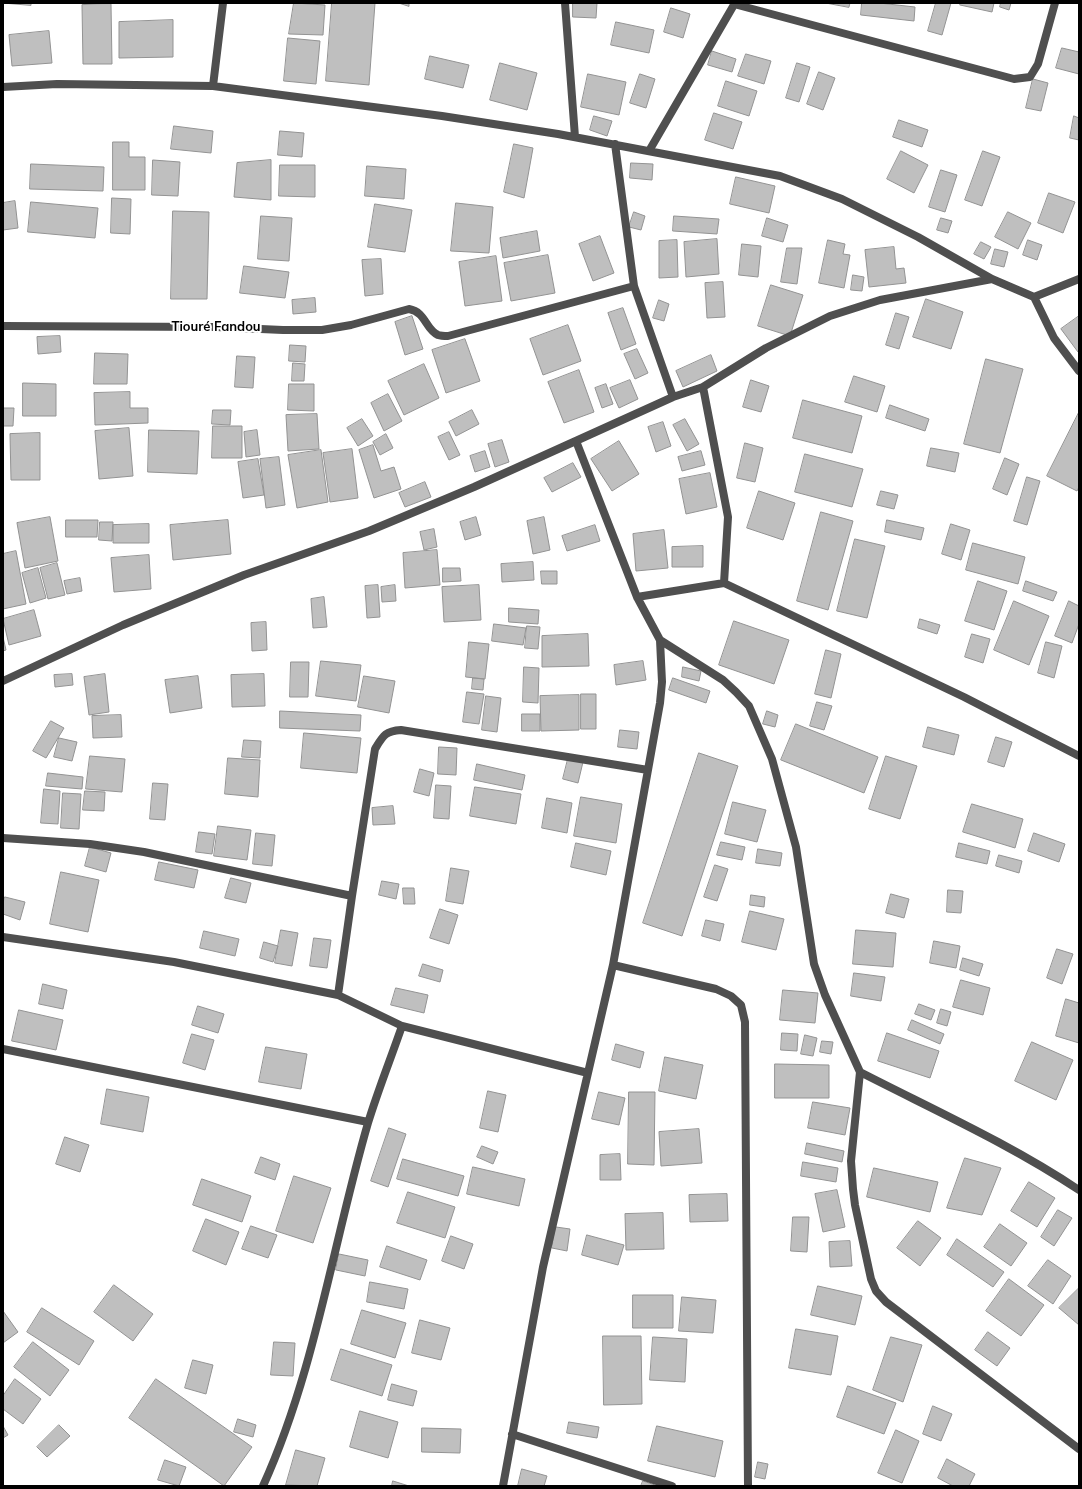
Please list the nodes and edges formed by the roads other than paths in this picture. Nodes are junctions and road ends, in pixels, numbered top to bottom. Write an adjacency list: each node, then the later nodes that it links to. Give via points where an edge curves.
1 (223, 3): 5 (street)
2 (565, 3): 7 (street)
3 (1055, 3): 4 (street, via 1038,64 1030,77 1014,79)
4 (735, 4): 9 (street)
5 (213, 86): 6 (street, via 57,84); 7 (street, via 442,116)
6 (3, 87)
7 (575, 137): 8 (street)
8 (615, 144): 9 (street); 12 (street)
9 (649, 151): 10 (street, via 780,176 842,199 918,237)
10 (992, 279): 13 (street); 16 (street, via 880,300 830,316 766,348)
11 (1079, 279): 13 (street)
12 (634, 286): 14 (street, via 448,336 439,335 416,310 409,309 322,330); 17 (street)
13 (1034, 297): 15 (street, via 1054,338)
14 (3, 326)
15 (1079, 371)
16 (703, 387): 17 (street); 19 (street, via 728,517)
17 (673, 397): 18 (street)
18 (576, 441): 20 (street); 22 (street, via 368,531 244,575 123,625)
19 (724, 583): 20 (street); 23 (street, via 964,697)
20 (637, 597): 21 (street)
21 (660, 640): 24 (street, via 662,682); 32 (street, via 724,680 749,706 772,759 796,847 814,964 825,995)
22 (3, 681)
23 (1079, 756)
24 (648, 770): 26 (street, via 401,730 391,731 382,737 375,749); 28 (street)
25 (3, 838): 26 (street, via 90,844 144,852)
26 (352, 896): 29 (street)
27 (3, 937): 29 (street, via 174,962)
28 (613, 964): 33 (street); 41 (street, via 716,989 731,996 741,1005 745,1022)
29 (338, 995): 30 (street)
30 (402, 1026): 33 (street); 34 (street)
31 (3, 1049): 34 (street)
32 (860, 1072): 35 (street, via 1038,1165); 37 (street, via 851,1161 852,1189 871,1279 876,1291 886,1302)
33 (588, 1073): 36 (street, via 543,1267)
34 (368, 1122): 38 (street, via 300,1387 278,1452)
35 (1079, 1190)
36 (512, 1434): 39 (street); 40 (street)
37 (1079, 1449)
38 (263, 1486)
39 (503, 1486)
40 (672, 1486)
41 (748, 1486)

